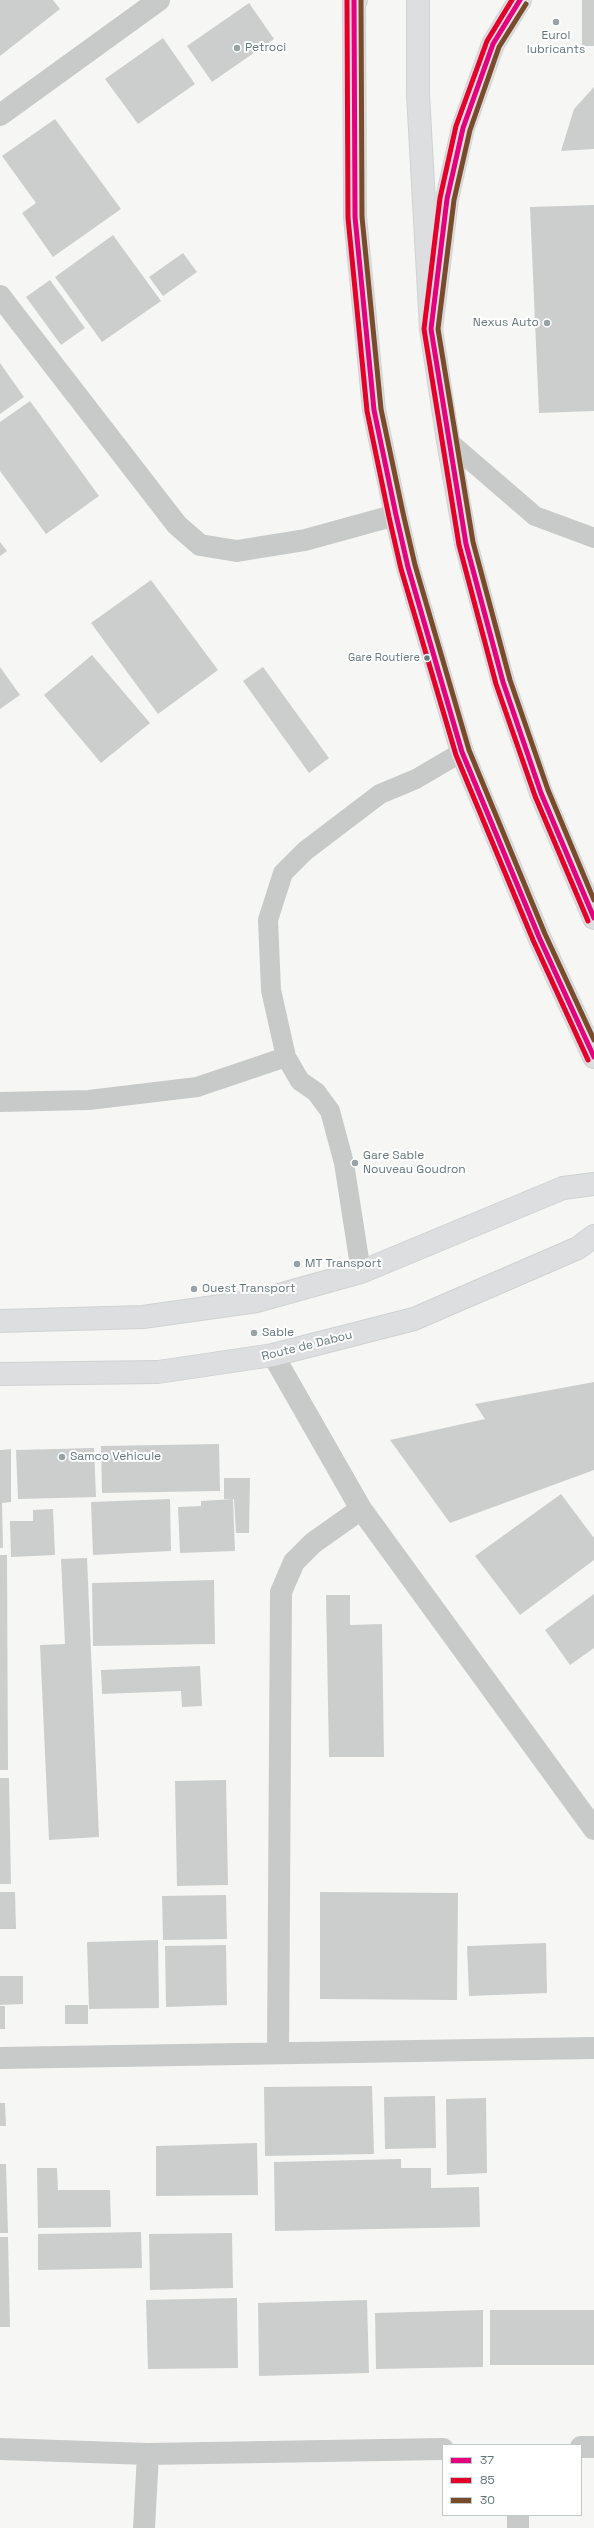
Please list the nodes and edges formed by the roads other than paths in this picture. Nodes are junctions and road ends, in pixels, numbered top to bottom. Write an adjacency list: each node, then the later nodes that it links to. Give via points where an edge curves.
1 (158, 0): 5 (street)
2 (418, 0): 7 (main road, via 418,94)
3 (520, 0): 7 (main road, via 493,44 463,128 447,199)
4 (355, 1): 9 (main road, via 355,217 374,410)
5 (0, 115)
6 (0, 296): 9 (street, via 177,525 200,545 237,552 304,540)
7 (431, 328): 8 (main road)
8 (448, 441): 10 (lane, via 535,516); 12 (main road, via 466,544 504,682 540,792)
9 (396, 514): 11 (main road, via 408,567)
10 (594, 538)
11 (462, 752): 13 (lane, via 416,779 380,794 304,851 283,873 268,920 271,990); 14 (main road, via 539,937)
12 (594, 918)
13 (286, 1057): 15 (lane, via 197,1087 89,1100); 18 (lane, via 300,1081 316,1092 330,1111 344,1163)
14 (594, 1058)
15 (0, 1102)
16 (594, 1184): 18 (main road, via 563,1188)
17 (594, 1236): 20 (main road, Route de Dabou, via 578,1248 414,1318)
18 (361, 1272): 19 (main road, via 257,1301 143,1317)
19 (0, 1321)
20 (273, 1356): 21 (main road, Route de Dabou, via 158,1372); 22 (street)
21 (0, 1374)
22 (361, 1509): 23 (street); 25 (street, via 313,1543 294,1562 281,1592)
23 (594, 1829)
24 (594, 2048): 25 (street)
25 (278, 2052): 26 (street)
26 (0, 2058)
27 (582, 2447): 28 (street)
28 (594, 2447)
29 (0, 2449): 31 (street)
30 (442, 2449): 31 (street)
31 (148, 2454): 33 (street)
32 (518, 2516): 34 (street)
33 (144, 2528)
34 (518, 2528)

